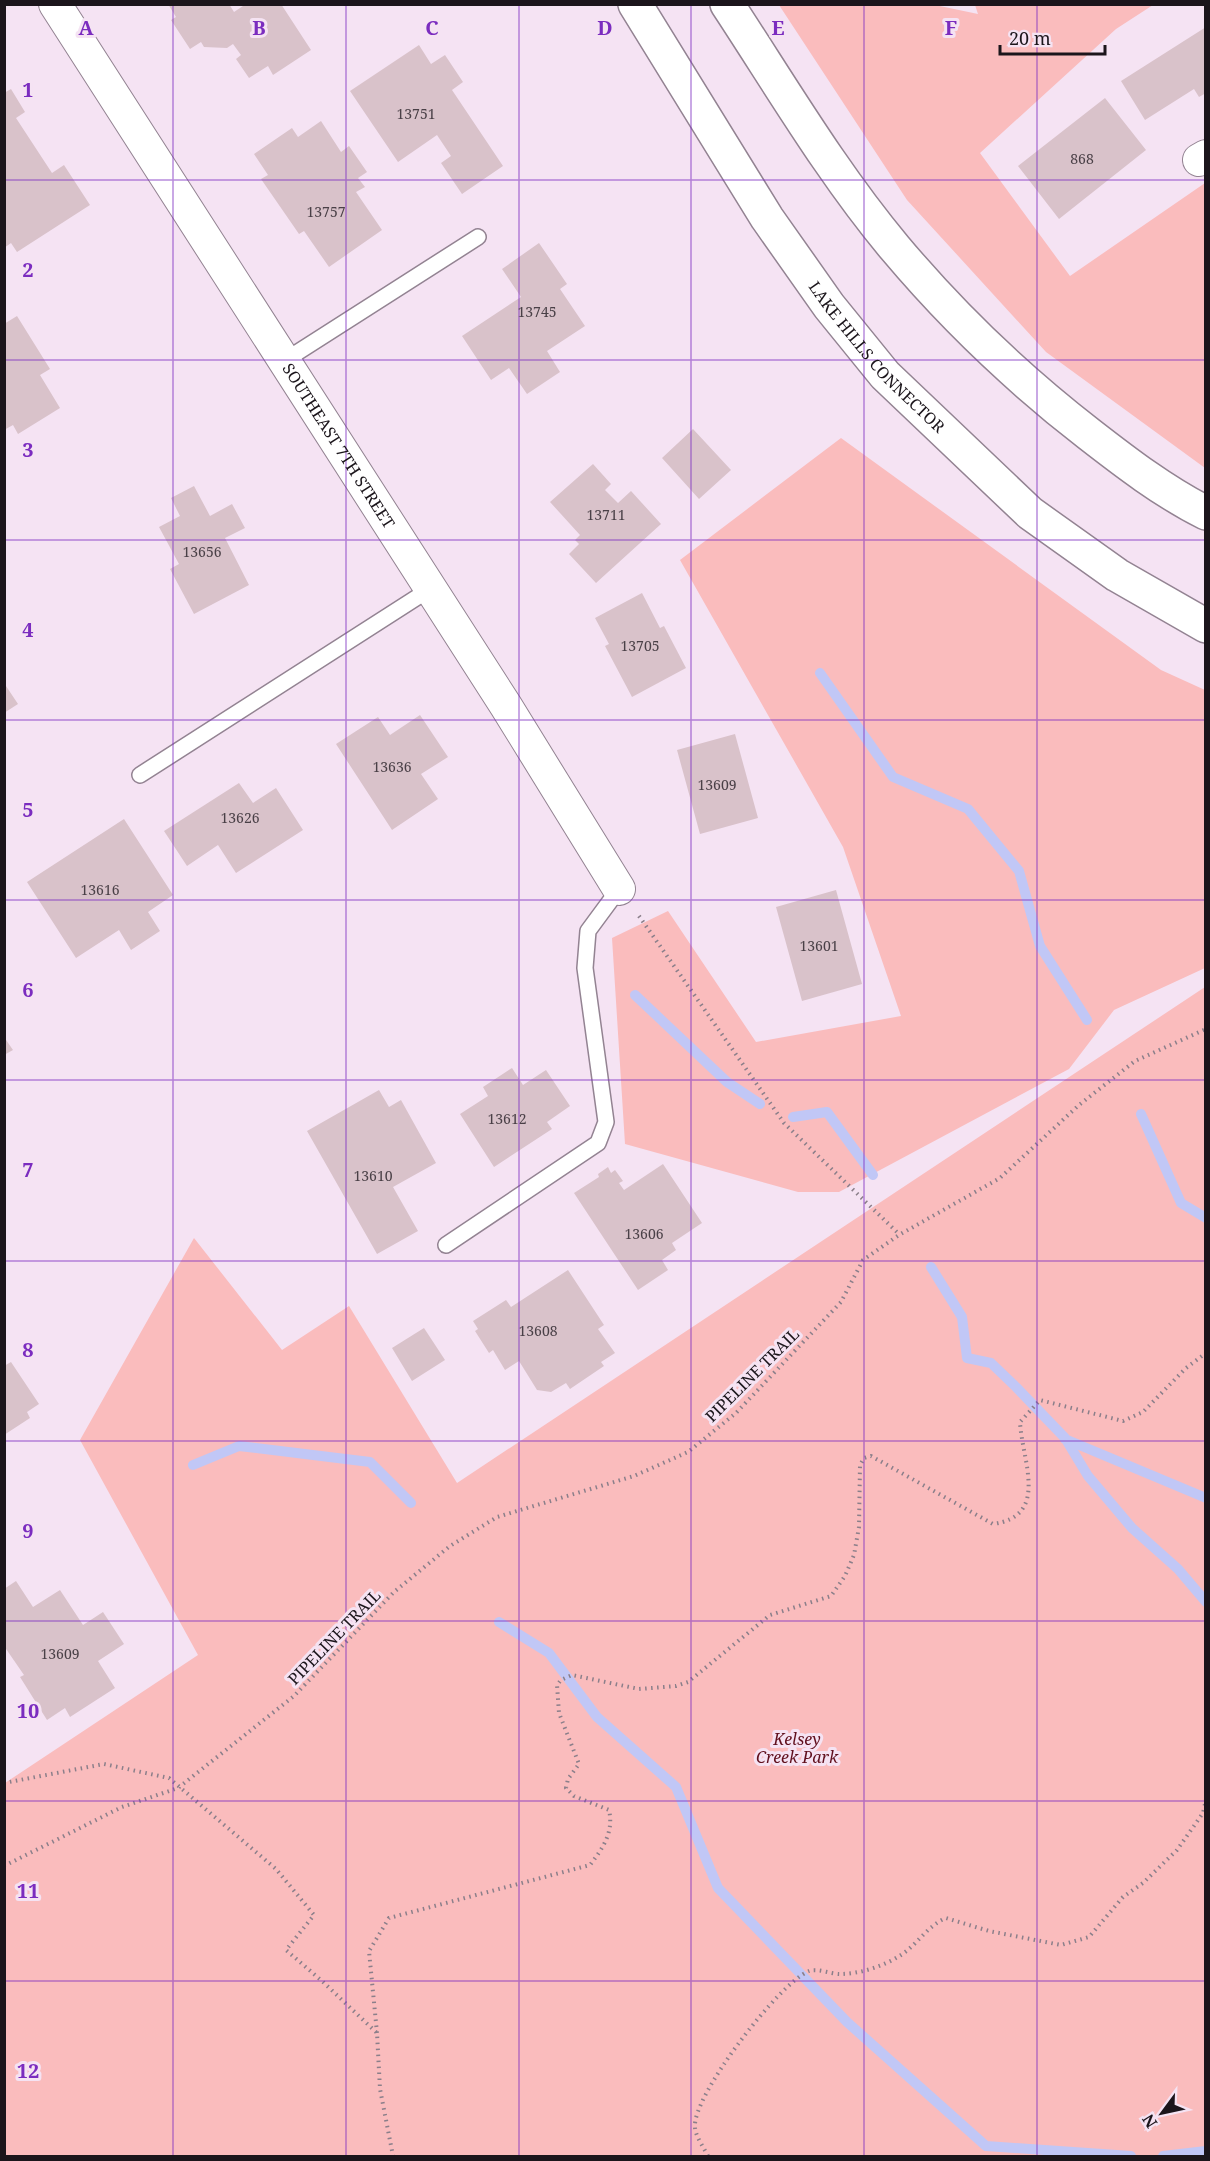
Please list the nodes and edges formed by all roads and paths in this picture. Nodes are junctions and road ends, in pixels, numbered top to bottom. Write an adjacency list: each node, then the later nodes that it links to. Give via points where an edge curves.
1 (55, 4): 5 (street, SOUTHEAST 7TH STREET)
2 (635, 4): 8 (main road, LAKE HILLS CONNECTOR, via 767,219 829,306 885,375 1030,513 1117,575)
3 (727, 4): 6 (main road, via 894,247 952,312 1038,394 1126,463)
4 (478, 237): 5 (lane)
5 (284, 361): 7 (street, SOUTHEAST 7TH STREET)
6 (1206, 513)
7 (430, 589): 9 (lane); 10 (street, SOUTHEAST 7TH STREET)
8 (1206, 626)
9 (140, 775)
10 (620, 889): 12 (path, via 784,1123); 13 (lane, via 588,931 585,968 606,1122 598,1143)
11 (1206, 1029): 12 (path, PIPELINE TRAIL, via 1135,1061 1000,1178)
12 (899, 1235): 16 (path, PIPELINE TRAIL, via 863,1260 841,1302 736,1413 688,1452 634,1476 497,1516 450,1546 394,1592 294,1696)
13 (446, 1245)
14 (1206, 1353): 19 (path, via 1143,1412 1124,1421 1040,1400 1020,1422 1029,1501 1018,1516 993,1524 871,1456 864,1458 860,1465 859,1527 854,1555 831,1596 770,1615 688,1682 676,1686 639,1689 572,1675 561,1680 557,1685 559,1713 579,1764 566,1788 574,1796 609,1810 606,1844 590,1865 388,1918 369,1951)
15 (4, 1783): 16 (path, via 104,1764 169,1778)
16 (178, 1788): 18 (path, PIPELINE TRAIL, via 122,1807); 19 (path, via 276,1869 314,1915 286,1950)
17 (1206, 1799): 21 (path, via 1203,1813 1177,1850 1123,1897 1089,1937 1061,1945 988,1931 946,1918 933,1924 902,1955 866,1971 841,1974 810,1970 797,1978 742,2035 723,2069 711,2081 694,2128)
18 (4, 1866)
19 (377, 2033): 20 (path, via 380,2089)
20 (393, 2157)
21 (708, 2157)

